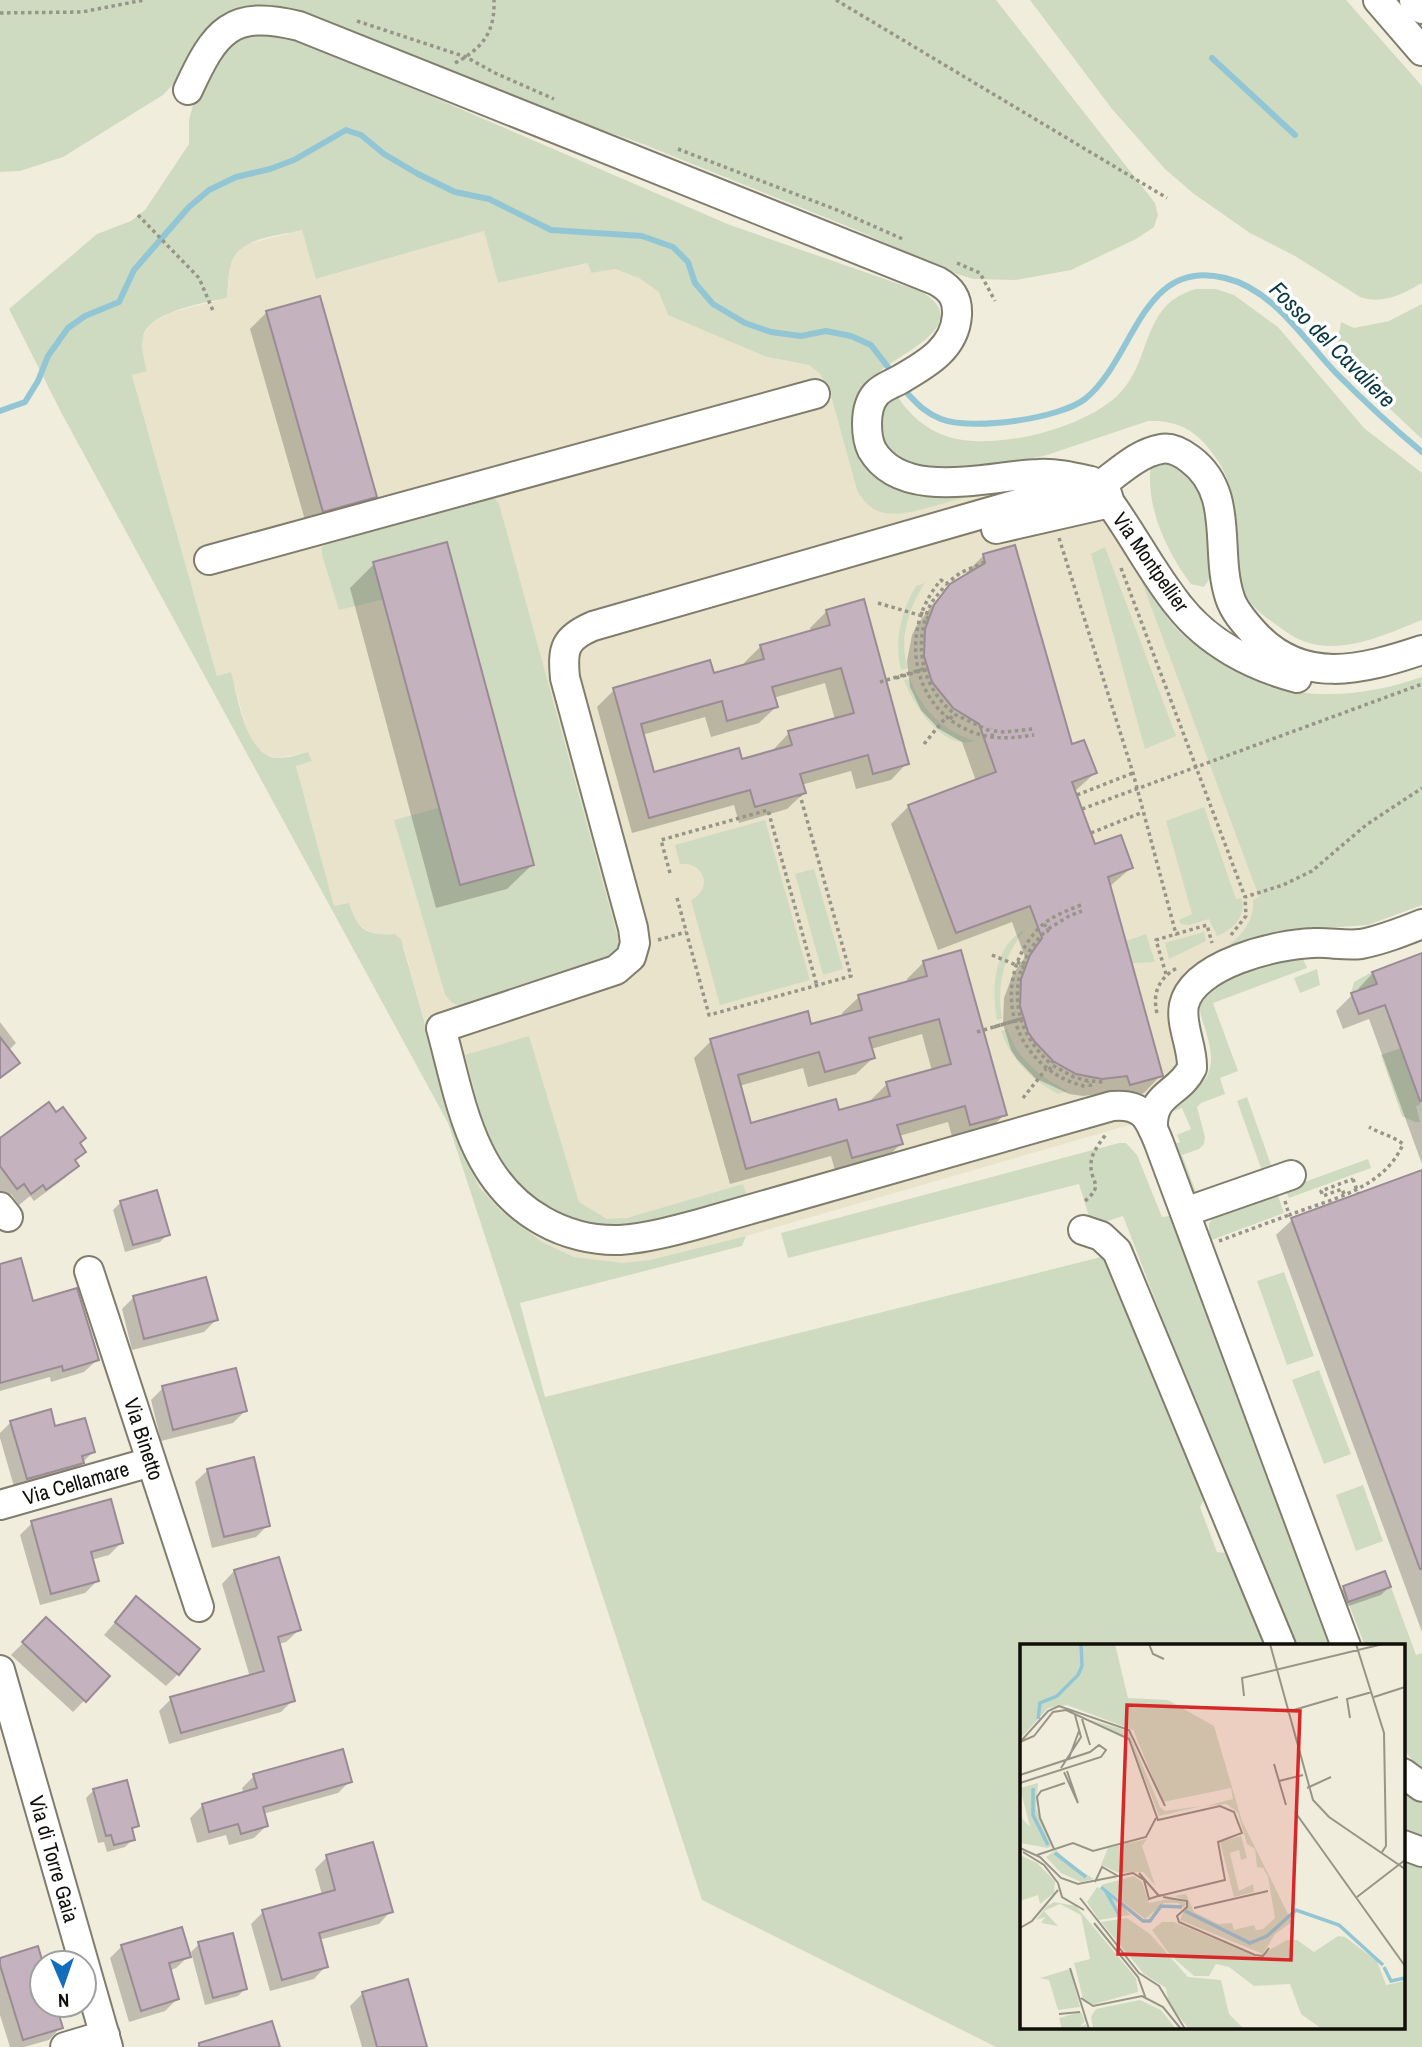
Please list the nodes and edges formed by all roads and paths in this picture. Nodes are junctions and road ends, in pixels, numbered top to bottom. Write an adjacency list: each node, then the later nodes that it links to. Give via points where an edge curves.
1 (144, 0): 7 (path, via 82,12)
2 (494, 0): 9 (path, via 491,32)
3 (836, 0): 11 (path)
4 (1378, 0): 8 (street)
5 (1414, 0): 6 (street)
6 (1422, 9)
7 (0, 13)
8 (1422, 51)
9 (450, 66)
10 (188, 90): 15 (street, via 215,42 233,25 260,20 299,26 937,281 954,295 955,328 930,361 882,389 872,401 867,429 873,450 895,470 926,480 958,483 1052,473)
11 (1167, 198)
12 (138, 215): 13 (path, via 199,278)
13 (214, 313)
14 (815, 394): 17 (street)
15 (1107, 494): 16 (street); 18 (street, via 998,510); 25 (street, via 1134,461 1160,449 1181,453 1198,465 1210,483 1219,505 1231,601 1262,641 1283,657 1313,667 1342,669); 26 (street, Via Montpellier, via 1188,616 1215,641 1252,662 1302,679 1342,684 1390,676)
16 (1052, 515): 18 (street); 40 (path)
17 (209, 561)
18 (864, 561): 57 (street, via 593,626 576,634 566,646 565,678)
19 (985, 562): 23 (path, via 946,584 941,580)
20 (1120, 563): 39 (path)
21 (946, 589): 23 (path, via 926,615)
22 (878, 603): 23 (path)
23 (920, 614): 28 (path, via 915,642)
24 (929, 619): 27 (path, via 926,617 921,642)
25 (1422, 650)
26 (1422, 659)
27 (927, 669): 28 (path); 30 (path, bridge); 32 (path, via 936,694 951,711)
28 (918, 671): 29 (path); 33 (path, via 930,698)
29 (896, 678)
30 (880, 682)
31 (1422, 684): 39 (path)
32 (953, 708)
33 (949, 717): 34 (path, via 954,714 990,731); 37 (path); 38 (path)
34 (991, 727)
35 (1032, 729): 37 (path, via 993,731)
36 (1034, 735): 37 (path)
37 (992, 737)
38 (924, 744)
39 (1197, 766): 42 (path); 49 (path)
40 (1133, 773): 42 (path); 44 (path)
41 (1422, 788): 49 (path, via 1366,825 1312,871)
42 (1137, 789): 45 (path); 46 (path)
43 (800, 795): 65 (path, via 851,976)
44 (1077, 795)
45 (1082, 809)
46 (1143, 812): 47 (path); 58 (path)
47 (1091, 833)
48 (670, 873): 65 (path, via 661,840 768,810)
49 (1245, 897): 59 (path, via 1246,916)
50 (677, 898): 55 (path)
51 (1081, 905): 53 (path)
52 (1082, 911): 53 (path, via 1048,929)
53 (1044, 924): 63 (path)
54 (1422, 924): 76 (street, via 1358,944 1291,945 1225,964 1204,976 1184,1006 1192,1068 1159,1102)
55 (686, 932): 57 (path, via 657,941); 65 (path, via 709,1016)
56 (1049, 932): 63 (path, via 1044,931 1036,941 1023,965)
57 (643, 934): 73 (street, via 631,957 616,970 441,1028 463,1112 492,1177 525,1211 562,1230 619,1240 677,1230 1081,1115)
58 (1176, 934): 60 (path, via 1207,925); 62 (path, via 1156,940 1166,974)
59 (1225, 941)
60 (1213, 947)
61 (992, 955): 63 (path)
62 (1187, 962)
63 (1016, 963): 67 (path, via 1011,992)
64 (1025, 968): 66 (path, via 1018,979 1017,1006)
65 (817, 986)
66 (1023, 1018): 67 (path); 69 (path, bridge); 70 (path, via 1032,1044 1051,1064)
67 (1015, 1021): 68 (path); 71 (path, via 1020,1037)
68 (994, 1027)
69 (977, 1032)
70 (1053, 1061)
71 (1048, 1069): 72 (path); 72 (path, via 1052,1065 1074,1077 1090,1079); 74 (path)
72 (1090, 1087): 73 (path)
73 (1116, 1096): 76 (street, via 1143,1113); 80 (path, via 1114,1122 1090,1165 1097,1182 1094,1193)
74 (1023, 1098)
75 (1369, 1127): 79 (path, via 1403,1144 1393,1165 1366,1186)
76 (1153, 1129): 81 (street)
77 (1284, 1177): 81 (street); 82 (path)
78 (1358, 1193): 79 (path, bridge, via 1353,1179 1321,1191 1323,1196 1342,1189)
79 (1344, 1194): 82 (path)
80 (1084, 1201)
81 (1185, 1212): 84 (street)
82 (1289, 1215): 84 (path)
83 (1083, 1230): 89 (street, via 1101,1236 1117,1251)
84 (1198, 1249): 90 (street)
85 (89, 1271): 86 (street, Via Binetto)
86 (152, 1462): 87 (street, Via Cellamare); 88 (street, Via Binetto)
87 (0, 1505)
88 (199, 1607)
89 (1280, 1644)
90 (1345, 1644)
91 (0, 1670): 96 (street, Via di Torre Gaia)
92 (1404, 1774): 93 (street)
93 (1422, 1787)
94 (1404, 1845): 95 (street)
95 (1422, 1852)
96 (107, 2041): 97 (street)
97 (65, 2047)

